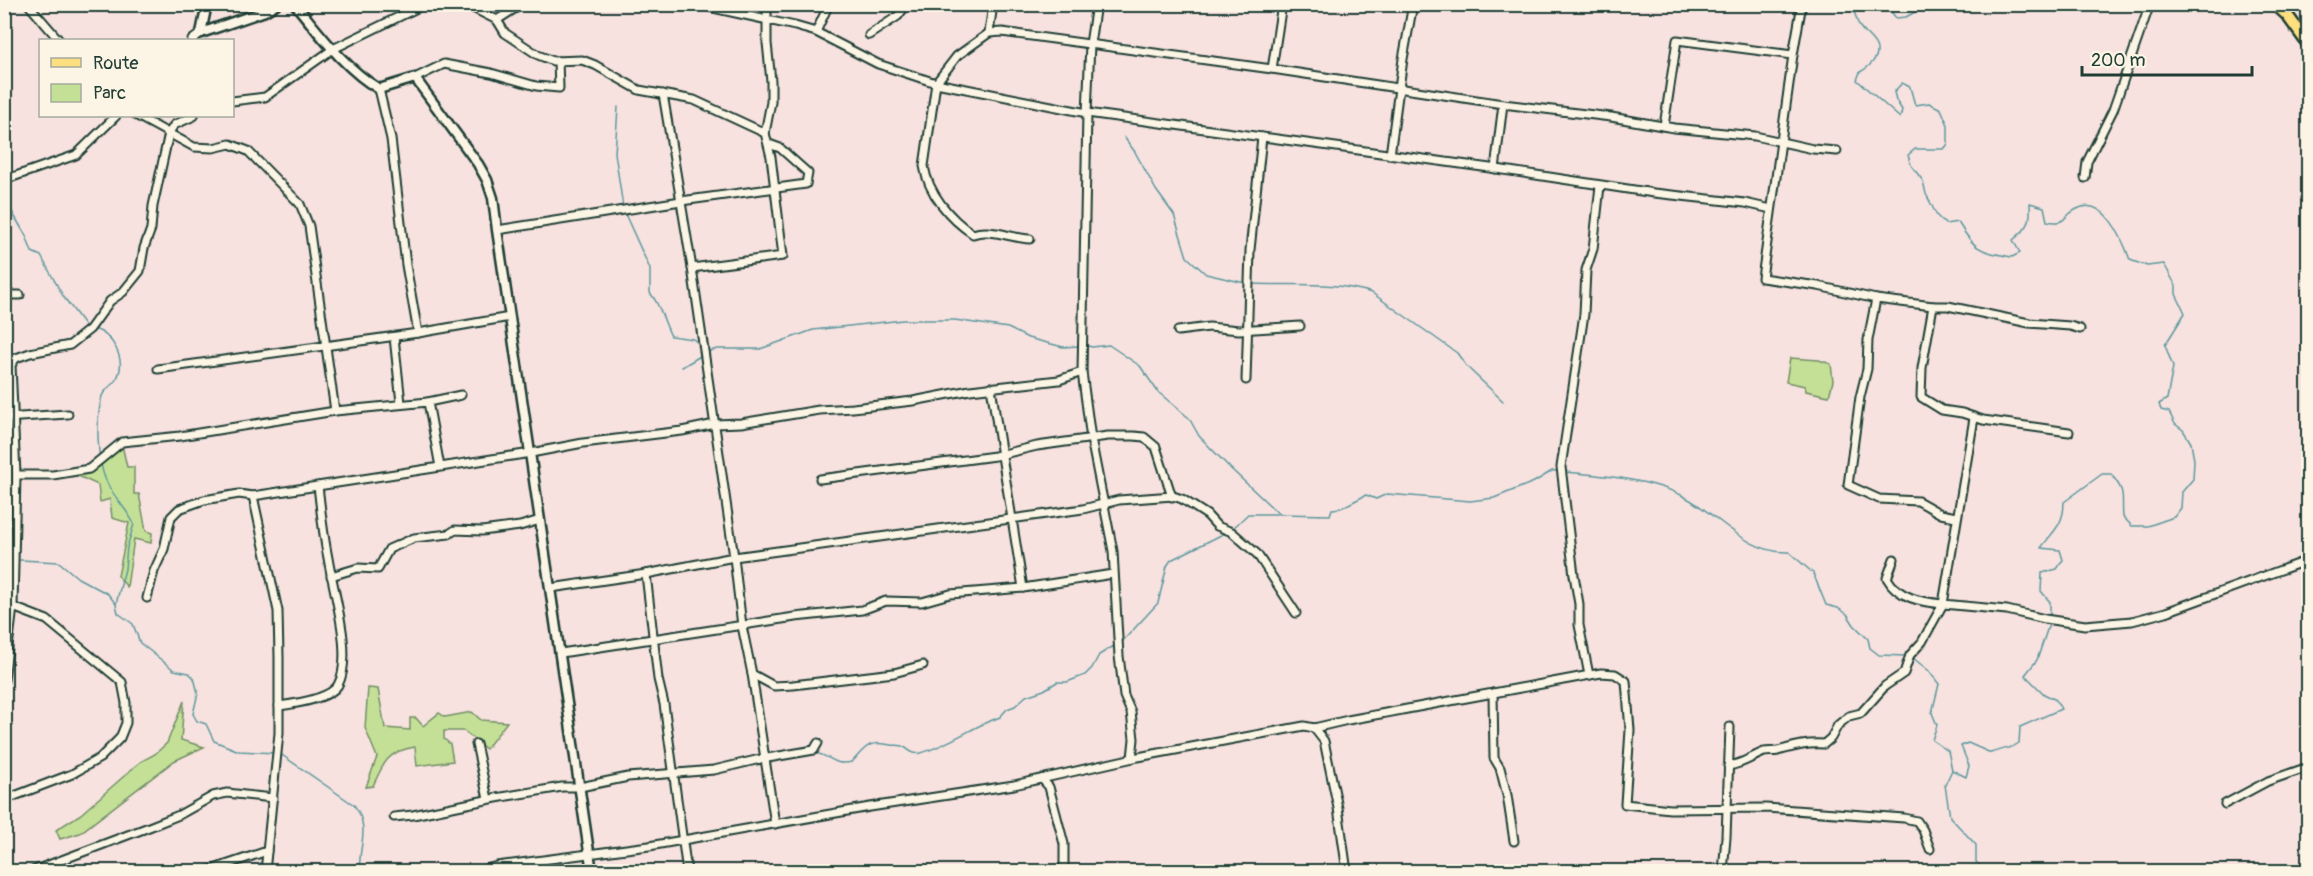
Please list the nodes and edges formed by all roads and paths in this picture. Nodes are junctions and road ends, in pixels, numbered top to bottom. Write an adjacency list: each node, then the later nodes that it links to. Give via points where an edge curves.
1 (28, 4): 25 (street)
2 (207, 4): 22 (street)
3 (276, 4): 22 (street)
4 (294, 4): 29 (street)
5 (425, 4): 29 (street)
6 (465, 4): 19 (street)
7 (522, 4): 19 (street)
8 (694, 4): 20 (street)
9 (767, 4): 20 (street)
10 (829, 4): 21 (street)
11 (908, 4): 24 (street, via 898,16)
12 (993, 4): 23 (street)
13 (1096, 4): 27 (street)
14 (1282, 4): 32 (street)
15 (1413, 4): 35 (street)
16 (1802, 4): 30 (street)
17 (2150, 4): 53 (street, via 2113,110 2087,162)
18 (2275, 4): 28 (main road)
19 (497, 20): 31 (street, via 504,33 538,55)
20 (766, 20): 21 (street); 45 (street, via 771,102)
21 (816, 32): 34 (street, via 878,64)
22 (201, 33): 26 (street)
23 (989, 33): 27 (street); 34 (street, via 957,56)
24 (868, 35)
25 (58, 39)
26 (193, 39)
27 (1090, 44): 32 (street); 40 (street)
28 (2308, 44)
29 (333, 49): 36 (street, via 364,81); 38 (street, via 264,97)
30 (1793, 55): 44 (street, via 1677,40); 48 (street)
31 (558, 61): 33 (street, via 559,88 444,64); 37 (street, via 582,60 639,90)
32 (1272, 69): 35 (street)
33 (415, 78): 36 (street); 59 (street, via 487,180)
34 (936, 83): 40 (street); 60 (street, via 924,166 928,187 973,234 992,232)
35 (1399, 88): 39 (street); 51 (street)
36 (379, 89): 71 (street, via 391,139)
37 (663, 94): 45 (street, via 694,100); 57 (street)
38 (234, 101)
39 (1503, 104): 44 (street); 52 (street)
40 (1087, 113): 47 (street); 75 (street)
41 (115, 117): 54 (street, via 76,155)
42 (139, 117): 46 (street)
43 (192, 117): 46 (street, via 174,125)
44 (1664, 126): 48 (street)
45 (765, 132): 49 (street)
46 (169, 133): 73 (street, via 194,147 230,144 248,152 300,204 309,226); 83 (street, via 140,270 90,329 70,345 16,358 11,365)
47 (1262, 137): 51 (street); 68 (street, via 1250,250)
48 (1781, 141): 50 (street); 58 (street)
49 (769, 144): 56 (street); 56 (street, via 780,148 808,173 806,184)
50 (1837, 152)
51 (1390, 155): 52 (street)
52 (1495, 169): 55 (street)
53 (2085, 178)
54 (4, 180)
55 (1600, 186): 58 (street); 118 (street, via 1561,471)
56 (774, 188): 57 (street); 61 (street, via 783,256)
57 (681, 201): 59 (street); 61 (street)
58 (1771, 209): 64 (street, via 1762,278)
59 (497, 230): 66 (street)
60 (1030, 239)
61 (692, 268): 86 (street)
62 (20, 295): 63 (street)
63 (4, 296)
64 (1876, 299): 65 (street); 98 (street, via 1848,485 1879,499 1918,501 1941,514)
65 (1934, 306): 69 (street); 85 (street, via 1922,368 1921,397 1942,410)
66 (510, 317): 71 (street); 89 (street)
67 (1300, 326): 68 (street)
68 (1248, 329): 70 (street, via 1209,327); 76 (street)
69 (2080, 329)
70 (1178, 331)
71 (418, 333): 72 (street)
72 (394, 337): 73 (street); 80 (street)
73 (326, 346): 74 (street); 81 (street)
74 (158, 369)
75 (1082, 372): 77 (street, via 1059,380); 88 (street)
76 (1246, 380)
77 (991, 387): 86 (street, via 913,401); 90 (street)
78 (461, 395): 79 (street)
79 (428, 402): 80 (street); 91 (street)
80 (401, 403): 81 (street)
81 (335, 411): 92 (street, via 122,442 89,469)
82 (68, 414): 83 (street)
83 (13, 417): 84 (street); 92 (street)
84 (4, 418)
85 (1974, 418): 87 (street); 98 (street)
86 (715, 424): 89 (street); 101 (street)
87 (2068, 432)
88 (1091, 440): 90 (street, via 1037,446); 96 (street, via 1108,436 1144,437 1156,447); 97 (street)
89 (531, 453): 91 (street); 99 (street)
90 (1002, 455): 93 (street); 100 (street)
91 (440, 467): 94 (street)
92 (16, 475): 111 (street)
93 (820, 479)
94 (318, 486): 95 (street); 106 (street)
95 (253, 495): 109 (street, via 204,500 179,509 171,517); 121 (street, via 278,611)
96 (1172, 497): 97 (street); 112 (street, via 1207,515 1212,523 1232,532 1257,554)
97 (1105, 504): 100 (street); 105 (street)
98 (1956, 517): 110 (street)
99 (540, 520): 106 (street, via 520,526 455,530 414,538 389,549 378,569 358,568); 107 (street)
100 (1012, 520): 101 (street); 108 (street)
101 (734, 557): 104 (street); 113 (street)
102 (1894, 559): 110 (street, via 1887,578 1893,589 1903,596)
103 (2308, 560): 110 (street, via 2132,621 2085,625 2007,610)
104 (646, 574): 107 (street); 114 (street)
105 (1113, 574): 108 (street); 126 (street, via 1124,696 1133,730)
106 (331, 576): 121 (street, via 344,640 337,687 313,700)
107 (550, 588): 115 (street)
108 (1023, 588): 113 (street, via 950,594 922,602 886,601 862,610)
109 (147, 598)
110 (1943, 604): 128 (street, via 1909,658 1904,673 1885,686 1861,713 1838,725 1824,744 1789,746)
111 (13, 607): 119 (street); 135 (street, via 47,620 122,682 126,723 120,738 100,758 72,774)
112 (1296, 613)
113 (742, 626): 114 (street); 117 (street)
114 (655, 639): 115 (street); 130 (street)
115 (561, 653): 132 (street)
116 (923, 665): 117 (street, via 894,673 774,686)
117 (752, 674): 127 (street)
118 (1588, 675): 120 (street); 137 (street, via 1615,674 1626,681 1629,730 1625,804 1670,809)
119 (4, 680)
120 (1493, 693): 123 (street); 141 (street, via 1494,758 1507,795)
121 (279, 706): 133 (street)
122 (1730, 727): 128 (street)
123 (1314, 728): 126 (street, via 1304,726); 152 (street, via 1324,741)
124 (818, 742): 127 (street, via 814,750)
125 (476, 744): 134 (street)
126 (1132, 758): 131 (street)
127 (765, 759): 130 (street); 139 (street)
128 (1728, 766): 137 (street)
129 (2308, 767): 136 (street, via 2268,781)
130 (672, 774): 132 (street, via 628,777); 140 (street)
131 (1042, 779): 139 (street); 151 (street, via 1064,844)
132 (580, 787): 134 (street); 144 (street)
133 (273, 798): 143 (street); 145 (street, via 227,793 213,796 149,828)
134 (488, 799): 138 (street)
135 (4, 800)
136 (2225, 804)
137 (1726, 808): 142 (street, via 1904,818 1917,821); 153 (street)
138 (394, 817)
139 (775, 824): 140 (street)
140 (683, 840): 144 (street); 150 (street)
141 (1514, 841)
142 (1930, 849)
143 (267, 851): 146 (street); 147 (street)
144 (589, 854): 148 (street); 149 (street)
145 (30, 872)
146 (205, 872)
147 (265, 872)
148 (475, 872)
149 (592, 872)
150 (687, 872)
151 (1064, 872)
152 (1347, 872)
153 (1723, 872)

